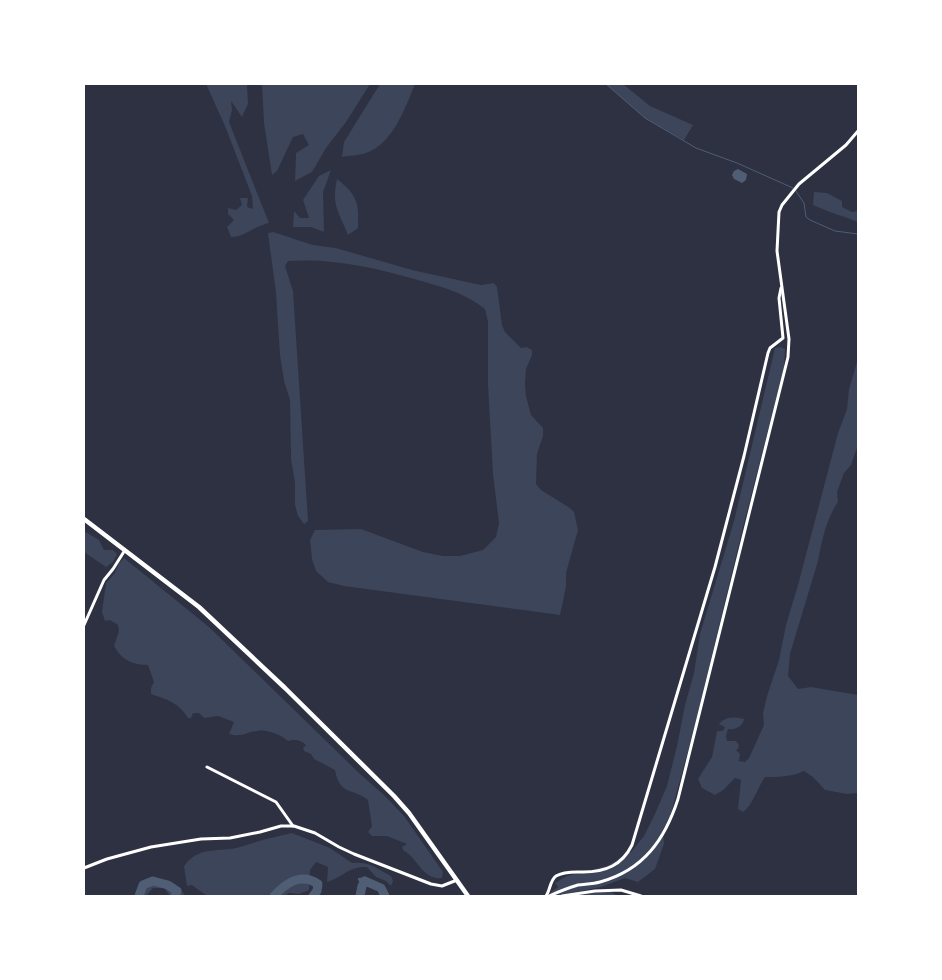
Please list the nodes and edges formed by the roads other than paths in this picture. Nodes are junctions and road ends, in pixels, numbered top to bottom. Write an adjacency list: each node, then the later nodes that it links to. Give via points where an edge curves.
1 (858, 131): 2 (street, via 846,146 799,184 782,205 776,251)
2 (782, 286): 11 (street, via 779,298 783,338 768,353 715,567 635,839 627,855 614,865 557,875); 11 (street, via 788,338 784,376 671,820 649,853 634,866 601,882)
3 (84, 519): 4 (main road)
4 (125, 550): 5 (street, via 104,580); 9 (main road, via 199,607 387,789 409,813)
5 (84, 625)
6 (207, 767): 7 (street, via 276,802)
7 (294, 826): 8 (street, via 230,838 151,847); 9 (street, via 431,884 442,886)
8 (84, 868)
9 (457, 880): 10 (main road)
10 (468, 896)
11 (547, 896)
12 (562, 896): 13 (street, via 595,890 621,890)
13 (641, 896)

